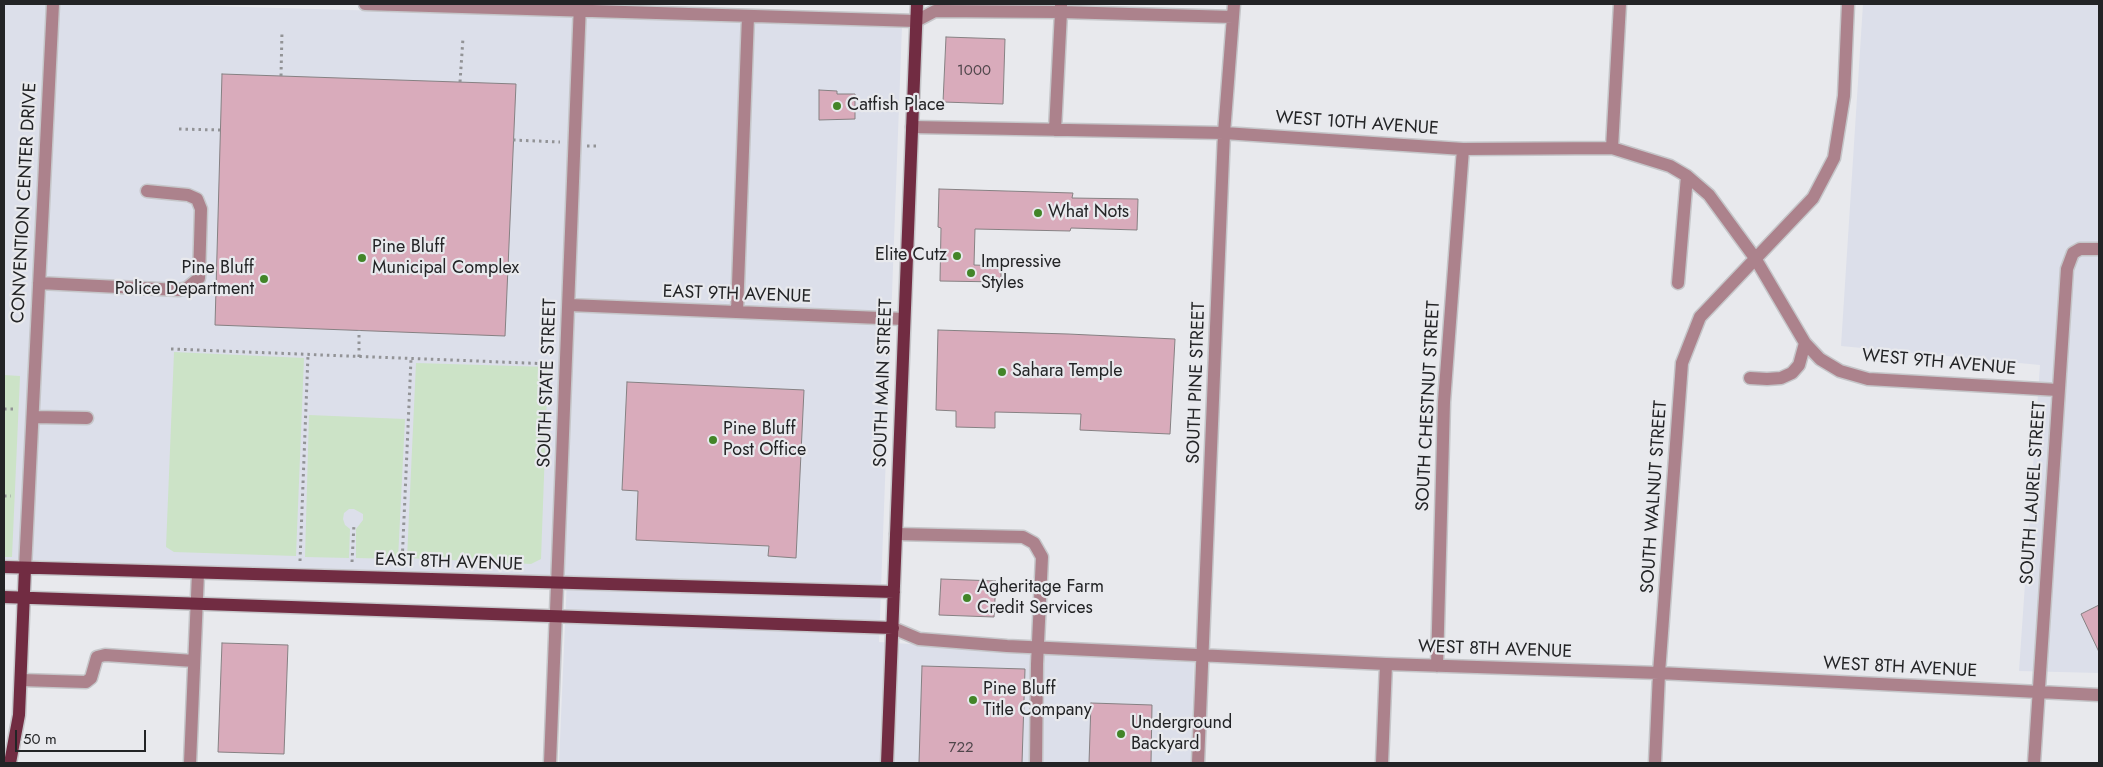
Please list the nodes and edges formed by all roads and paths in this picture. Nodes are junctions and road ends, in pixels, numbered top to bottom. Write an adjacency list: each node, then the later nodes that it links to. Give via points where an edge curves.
1 (53, 4): 32 (street, CONVENTION CENTER DRIVE)
2 (365, 4): 7 (street)
3 (917, 4): 11 (main road, SOUTH MAIN STREET)
4 (1234, 4): 10 (street, SOUTH PINE STREET)
5 (1620, 4): 25 (street)
6 (1848, 4): 30 (street, SOUTH WALNUT STREET, via 1844,96 1834,158 1813,198)
7 (580, 8): 9 (street); 33 (street, SOUTH STATE STREET)
8 (1061, 8): 10 (street); 11 (street, via 935,11); 19 (street)
9 (748, 16): 11 (street); 34 (street)
10 (1232, 18): 20 (street, SOUTH PINE STREET)
11 (916, 21): 16 (main road, SOUTH MAIN STREET)
12 (282, 32): 14 (path)
13 (463, 38): 15 (path)
14 (281, 76)
15 (460, 82)
16 (912, 127): 19 (street, WEST 10TH AVENUE); 35 (main road, SOUTH MAIN STREET)
17 (179, 129): 18 (path)
18 (220, 130)
19 (1055, 130): 20 (street, WEST 10TH AVENUE)
20 (1224, 133): 26 (street, WEST 10TH AVENUE); 67 (street, SOUTH PINE STREET)
21 (513, 140): 22 (path)
22 (561, 142)
23 (587, 146): 24 (path)
24 (597, 146)
25 (1612, 148): 26 (street, WEST 10TH AVENUE); 27 (street, WEST 10TH AVENUE, via 1670,166)
26 (1463, 149): 70 (street, SOUTH CHESTNUT STREET, via 1444,402)
27 (1686, 176): 30 (street, WEST 10TH AVENUE, via 1709,195); 31 (street)
28 (147, 191): 32 (street, via 188,195 197,199 201,209 199,278 180,290)
29 (2099, 249): 44 (street, SOUTH LAUREL STREET, via 2080,249 2069,260)
30 (1755, 258): 37 (street, WEST 9TH AVENUE); 71 (street, SOUTH WALNUT STREET, via 1700,317 1682,363)
31 (1678, 282)
32 (39, 283): 47 (street, CONVENTION CENTER DRIVE)
33 (569, 305): 34 (street, EAST 9TH AVENUE); 59 (street, SOUTH STATE STREET)
34 (737, 312): 35 (street, EAST 9TH AVENUE)
35 (904, 320): 52 (main road, SOUTH MAIN STREET)
36 (359, 330): 40 (path)
37 (1805, 343): 43 (street, via 1799,365 1792,373 1781,378); 44 (street, WEST 9TH AVENUE, via 1820,359 1840,371 1868,379)
38 (171, 349): 39 (path)
39 (308, 355): 40 (path); 53 (path)
40 (359, 357): 41 (path)
41 (412, 359): 42 (path); 55 (path)
42 (553, 364)
43 (1750, 378)
44 (2058, 390): 73 (street, SOUTH LAUREL STREET)
45 (4, 409): 46 (path)
46 (14, 409)
47 (33, 417): 48 (street); 57 (street, CONVENTION CENTER DRIVE)
48 (87, 418)
49 (4, 496): 50 (path)
50 (11, 496)
51 (354, 524): 54 (path)
52 (896, 534): 60 (main road, SOUTH MAIN STREET); 66 (street, via 1023,536 1034,543 1042,557)
53 (300, 561)
54 (352, 562)
55 (402, 564)
56 (4, 567): 57 (main road, EAST 8TH AVENUE)
57 (25, 568): 58 (main road, EAST 8TH AVENUE); 62 (main road, CONVENTION CENTER DRIVE)
58 (198, 573): 59 (main road, EAST 8TH AVENUE); 63 (street)
59 (557, 584): 60 (main road, EAST 8TH AVENUE); 64 (street, SOUTH STATE STREET)
60 (894, 592): 65 (main road, SOUTH MAIN STREET)
61 (4, 597): 62 (main road)
62 (25, 597): 63 (main road); 72 (main road, CONVENTION CENTER DRIVE)
63 (197, 604): 64 (main road); 68 (street)
64 (556, 616): 65 (main road); 77 (street, SOUTH STATE STREET)
65 (892, 628): 66 (street, WEST 8TH AVENUE, via 919,639); 78 (main road, SOUTH MAIN STREET)
66 (1038, 647): 67 (street, WEST 8TH AVENUE); 79 (street)
67 (1203, 655): 69 (street, WEST 8TH AVENUE); 80 (street, SOUTH PINE STREET)
68 (194, 661): 72 (street, via 105,655 97,657 91,678 86,682); 76 (street)
69 (1386, 664): 70 (street, WEST 8TH AVENUE); 81 (street)
70 (1437, 666): 71 (street, WEST 8TH AVENUE)
71 (1659, 673): 73 (street, WEST 8TH AVENUE); 82 (street, SOUTH WALNUT STREET)
72 (21, 680): 75 (main road, CONVENTION CENTER DRIVE, via 20,716)
73 (2038, 692): 74 (street, WEST 8TH AVENUE); 83 (street, SOUTH LAUREL STREET)
74 (2099, 695)
75 (10, 763)
76 (190, 763)
77 (550, 763)
78 (887, 763)
79 (1036, 763)
80 (1198, 763)
81 (1382, 763)
82 (1655, 763)
83 (2034, 763)

